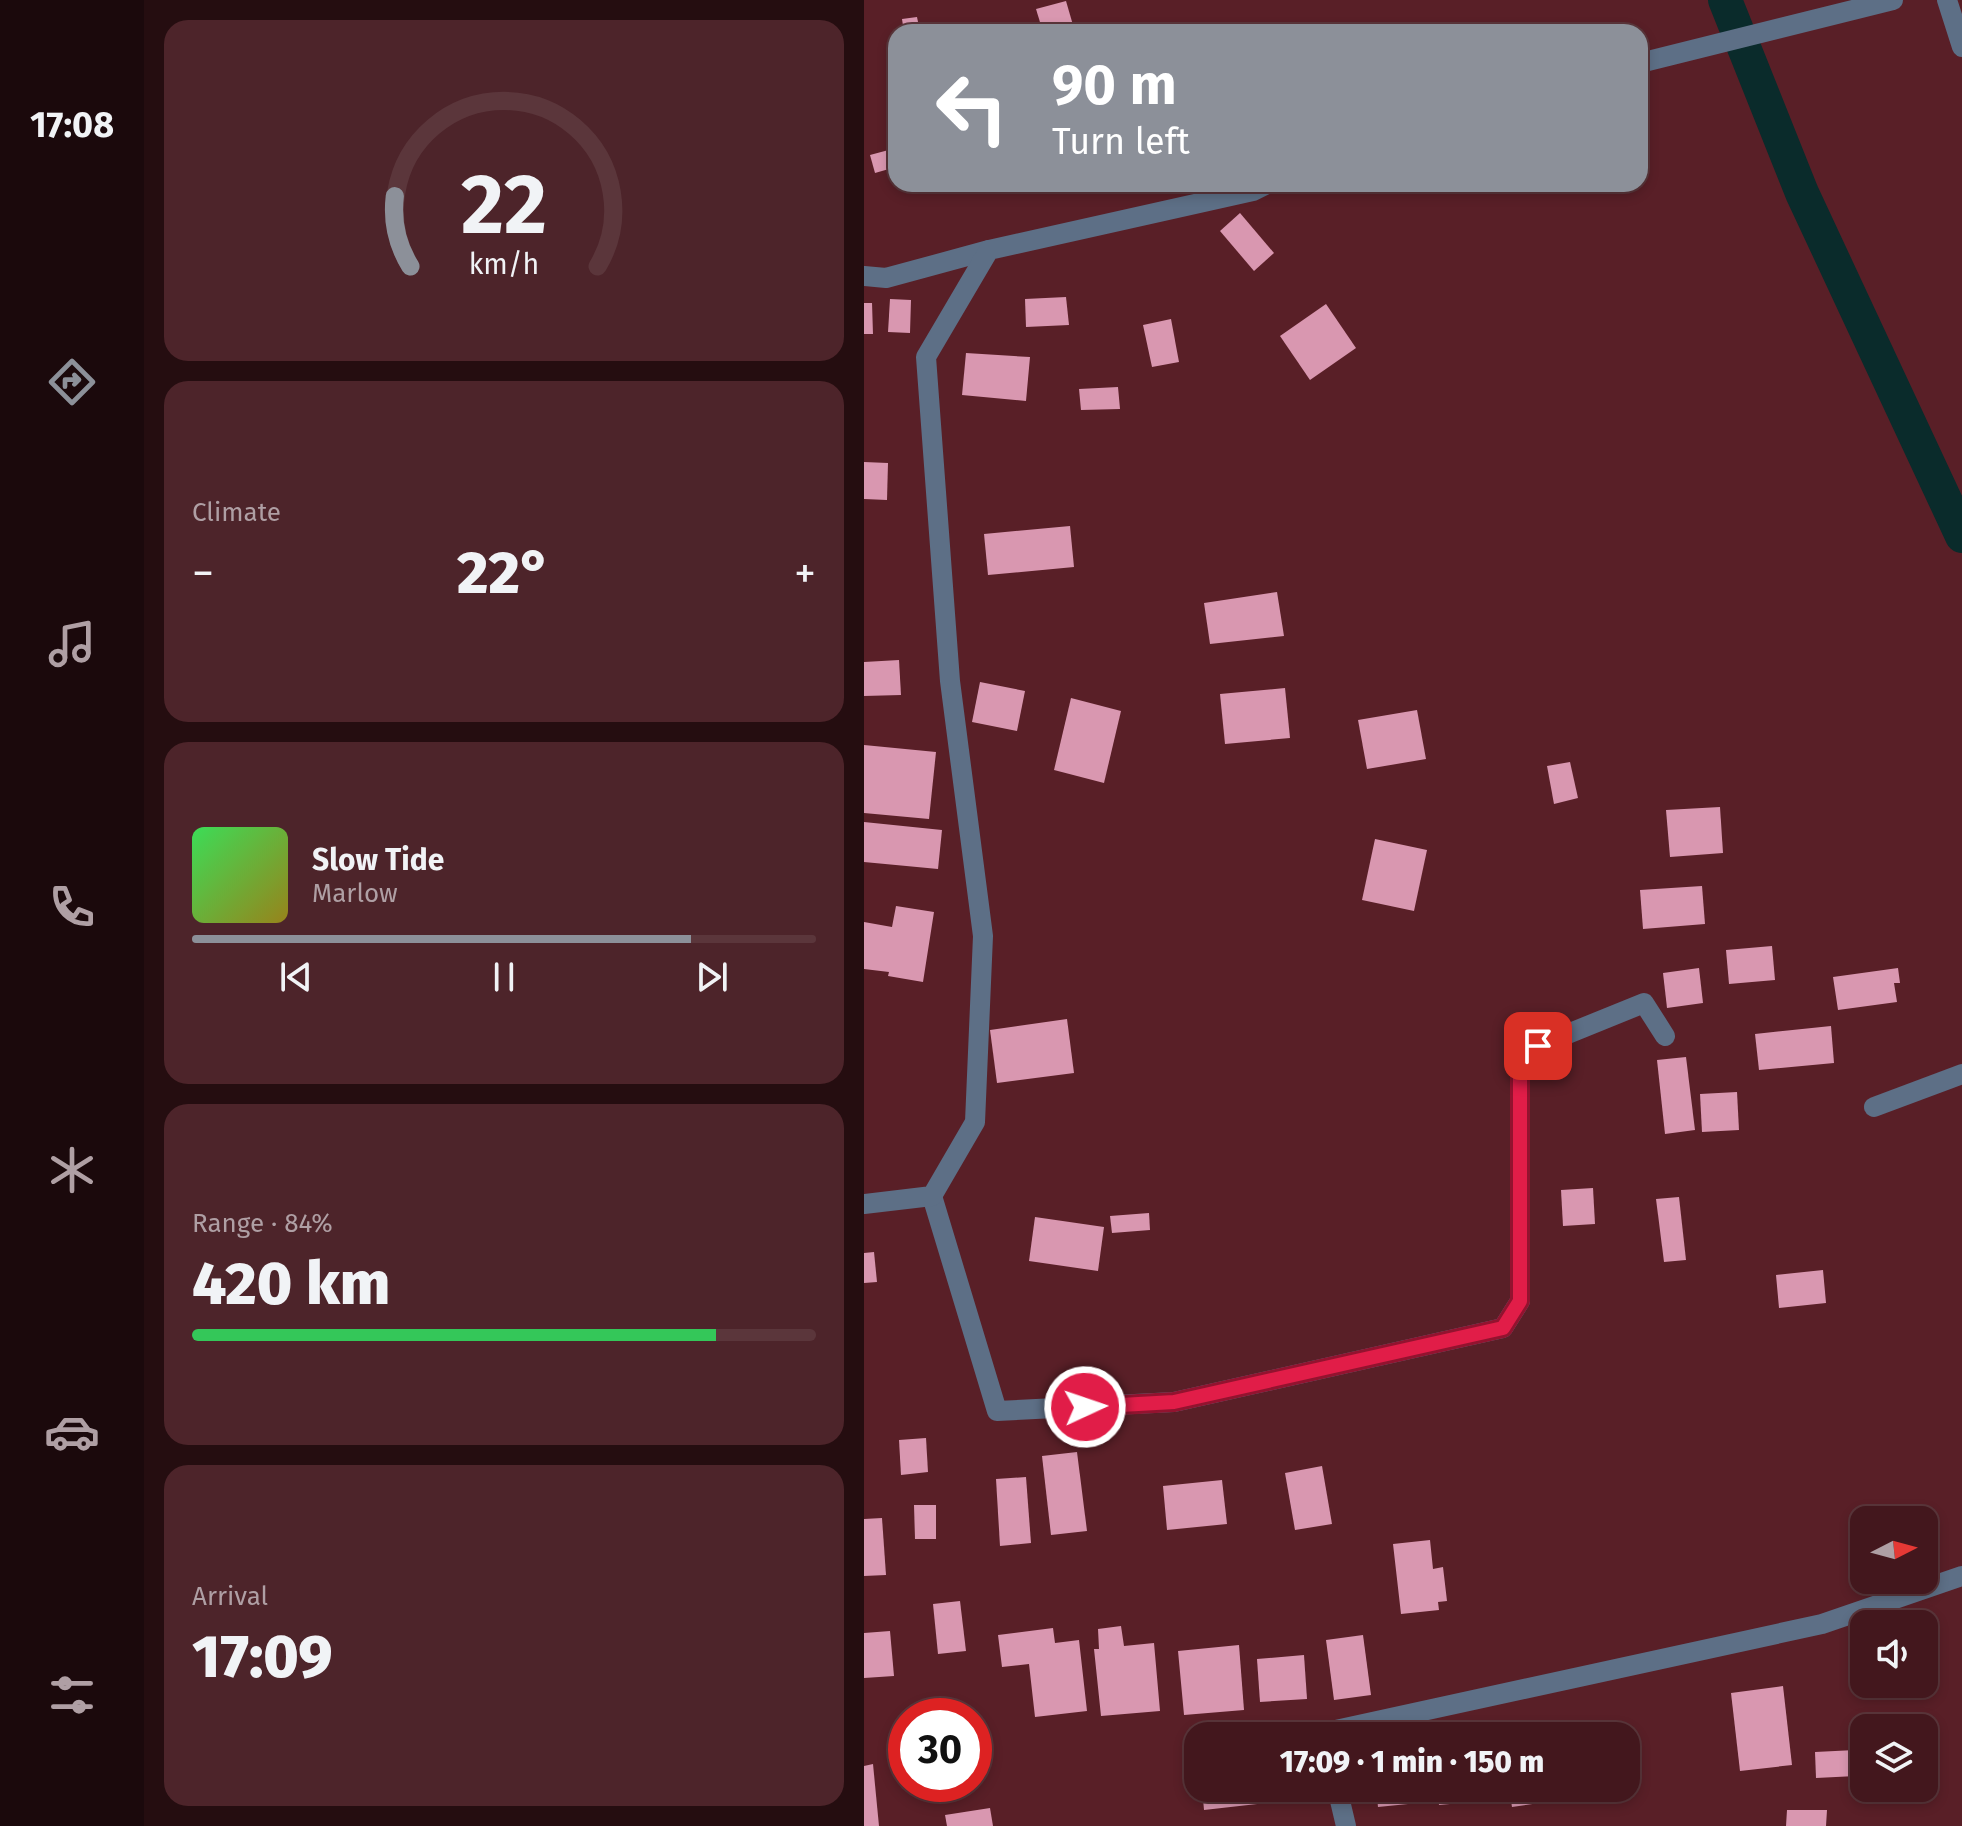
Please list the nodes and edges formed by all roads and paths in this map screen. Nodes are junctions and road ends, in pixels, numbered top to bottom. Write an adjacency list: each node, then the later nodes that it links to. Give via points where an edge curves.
1 (1893, 0): 4 (street)
2 (1947, 0): 3 (street)
3 (1962, 47)
4 (1648, 61)
5 (1249, 192): 6 (street)
6 (989, 250): 7 (street, via 886,278); 11 (street, via 926,357 950,681 983,936 975,1122)
7 (864, 276)
8 (1665, 1036): 11 (street, via 1644,1003 1538,1046 1520,1067 1520,1301 1503,1328 1174,1402 997,1411)
9 (1962, 1074): 10 (street)
10 (1874, 1107)
11 (932, 1196): 12 (street)
12 (864, 1204)
13 (1962, 1576): 14 (street, via 1822,1624)
14 (1372, 1722)
15 (1340, 1802): 16 (street)
16 (1346, 1826)

